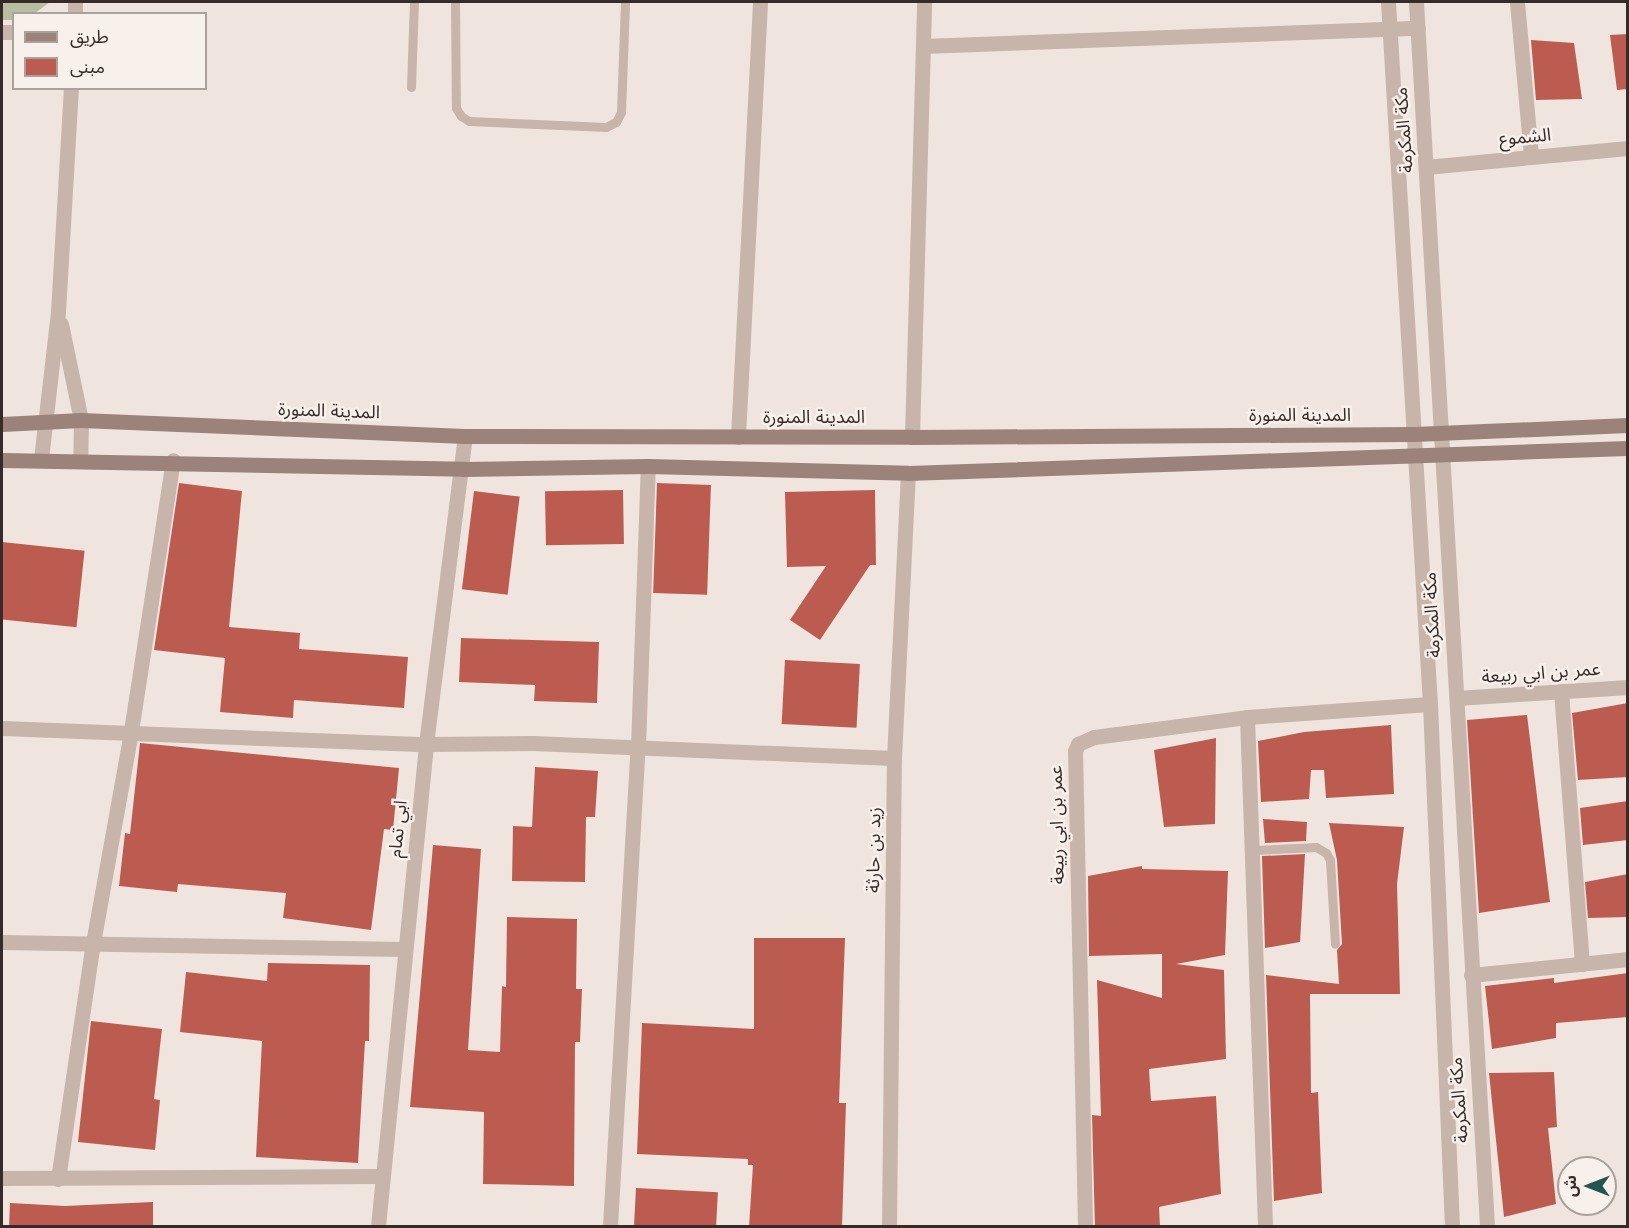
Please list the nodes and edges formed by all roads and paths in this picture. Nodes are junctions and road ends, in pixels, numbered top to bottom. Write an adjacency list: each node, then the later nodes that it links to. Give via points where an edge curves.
1 (414, 2): 12 (lane)
2 (455, 2): 3 (lane, via 456,108 461,116 470,121 606,127 616,122 621,112)
3 (625, 2)
4 (760, 2): 25 (street)
5 (924, 2): 11 (street)
6 (1388, 2): 10 (street, مكة المكرمة)
7 (1416, 2): 9 (street, مكة المكرمة)
8 (1517, 2): 15 (street)
9 (1418, 28): 10 (street); 16 (street, مكة المكرمة)
10 (1389, 29): 11 (street); 23 (street, مكة المكرمة)
11 (923, 46): 26 (street)
12 (411, 87)
13 (71, 90): 17 (street)
14 (1628, 148): 15 (street, الشموع)
15 (1531, 156): 16 (street, الشموع)
16 (1426, 167): 22 (street, مكة المكرمة)
17 (58, 312): 18 (street); 19 (street)
18 (81, 420): 19 (main road, المدينة المنورة); 24 (main road, المدينة المنورة); 31 (street)
19 (43, 421): 20 (main road, المدينة المنورة); 30 (street)
20 (2, 424)
21 (1628, 425): 22 (main road, المدينة المنورة)
22 (1441, 433): 23 (main road, المدينة المنورة); 28 (street, مكة المكرمة)
23 (1413, 434): 26 (main road, المدينة المنورة); 29 (street, مكة المكرمة)
24 (465, 436): 25 (main road, المدينة المنورة); 35 (street, ابي تمام)
25 (738, 437): 26 (main road, المدينة المنورة)
26 (912, 437)
27 (1628, 448): 28 (main road)
28 (1443, 456): 29 (main road); 39 (street, مكة المكرمة)
29 (1413, 457): 36 (main road); 40 (street, مكة المكرمة)
30 (41, 459): 31 (main road); 32 (main road)
31 (80, 459): 33 (main road)
32 (2, 460)
33 (173, 460): 35 (main road); 43 (street)
34 (648, 466): 35 (main road); 36 (main road); 45 (street)
35 (464, 469): 44 (street, ابي تمام)
36 (908, 473): 46 (street, زيد بن حارثة)
37 (1628, 687): 38 (street, عمر بن ابي ربيعة)
38 (1561, 691): 39 (street, عمر بن ابي ربيعة); 53 (street)
39 (1457, 698): 54 (street, مكة المكرمة)
40 (1430, 704): 41 (street, عمر بن ابي ربيعة); 63 (street, مكة المكرمة)
41 (1247, 717): 47 (street); 61 (street, عمر بن ابي ربيعة, via 1094,737 1083,740 1074,751)
42 (2, 728): 43 (street)
43 (131, 731): 44 (street); 49 (street)
44 (426, 744): 45 (street); 51 (street, ابي تمام)
45 (638, 747): 46 (street); 59 (street)
46 (894, 758): 60 (street, زيد بن حارثة)
47 (1254, 850): 50 (lane, via 1316,847 1326,853 1330,860); 62 (street)
48 (2, 942): 49 (street)
49 (93, 943): 51 (street); 57 (street)
50 (1335, 944)
51 (404, 949): 55 (street, ابي تمام)
52 (1628, 959): 53 (street)
53 (1582, 964): 54 (street)
54 (1471, 975): 64 (street, مكة المكرمة)
55 (382, 1176): 57 (street); 58 (street, ابي تمام)
56 (2, 1178): 57 (street)
57 (58, 1179)
58 (378, 1227)
59 (610, 1227)
60 (889, 1227)
61 (1085, 1227)
62 (1265, 1227)
63 (1452, 1227)
64 (1487, 1227)

